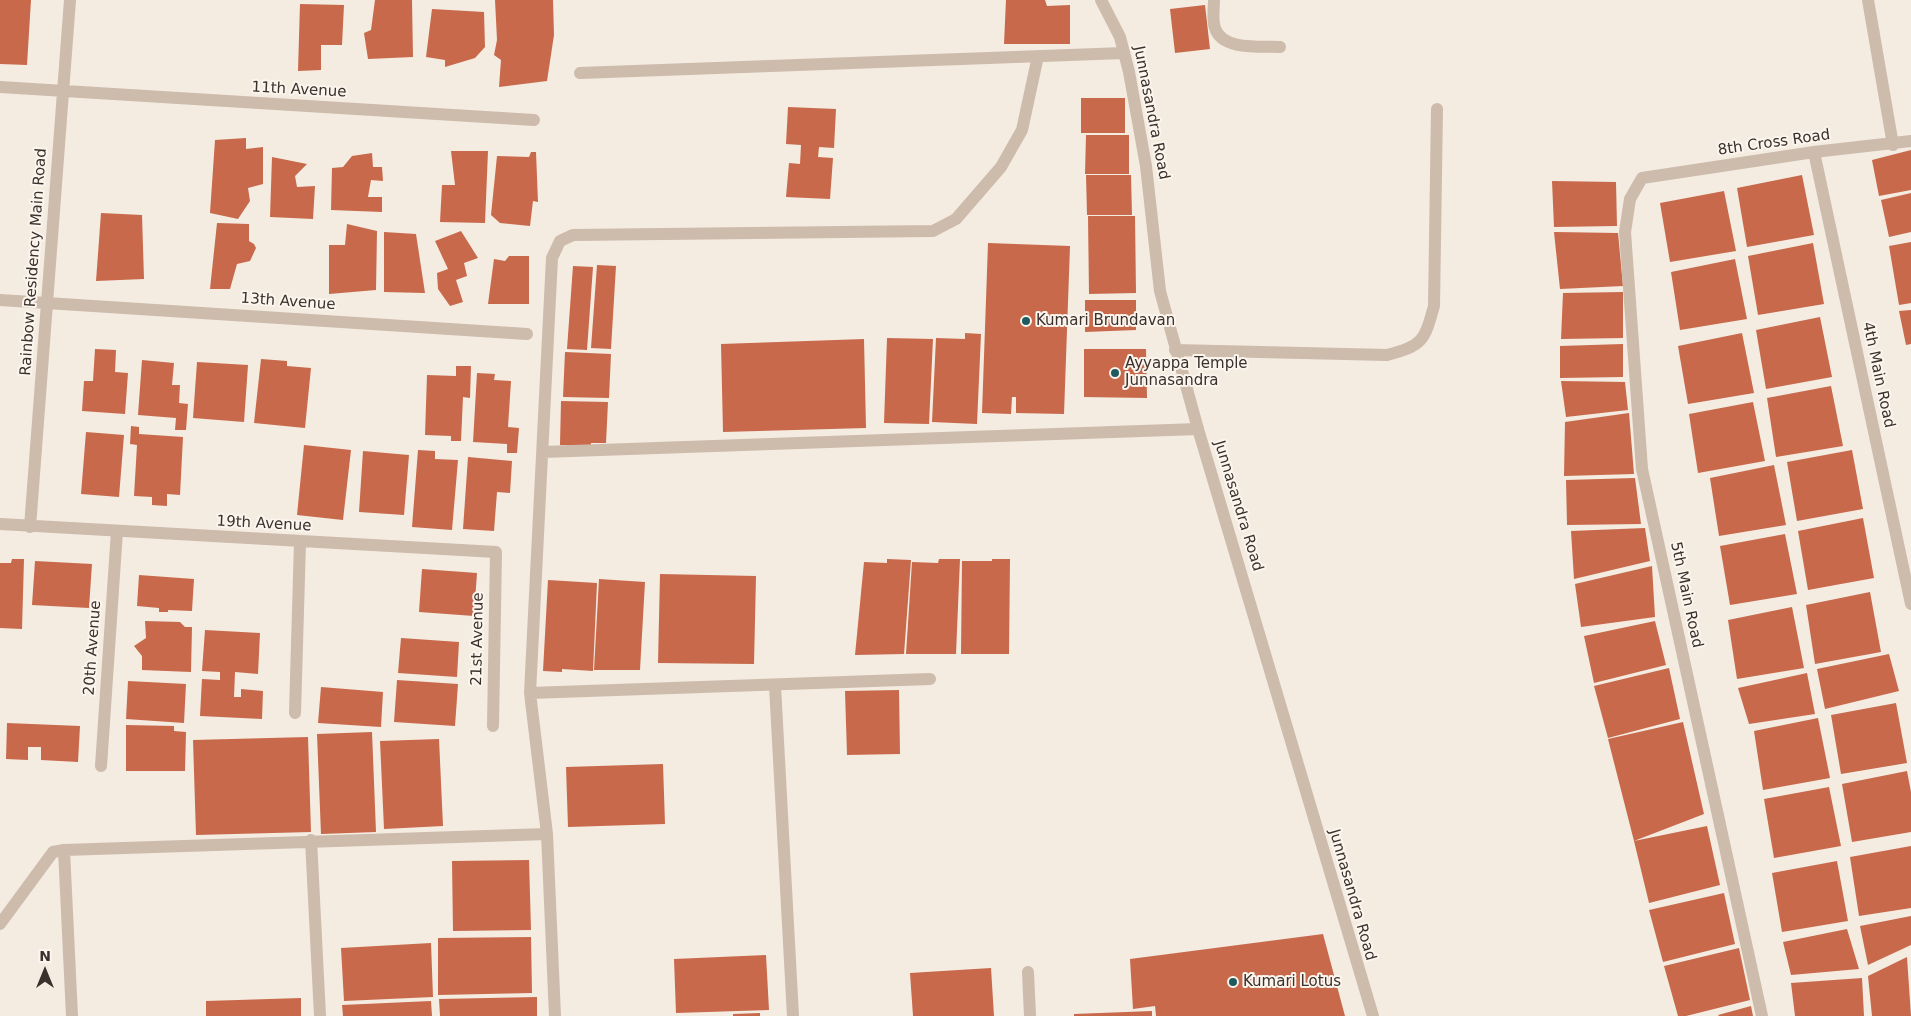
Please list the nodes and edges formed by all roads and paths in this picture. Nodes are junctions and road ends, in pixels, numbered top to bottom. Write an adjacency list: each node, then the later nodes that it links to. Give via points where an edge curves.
1 (70, 0): 10 (street, Rainbow Residency Main Road)
2 (1101, 0): 6 (street, Junnasandra Road, via 1120,37)
3 (1214, 0): 5 (street, via 1215,28 1223,39 1232,44)
4 (1868, 0): 14 (street)
5 (1280, 47)
6 (1124, 53): 7 (street); 20 (street, Junnasandra Road, via 1146,166 1160,291)
7 (1038, 56): 8 (street); 22 (street, via 1022,130 1001,168 956,219 933,232 573,235 560,241 552,258)
8 (580, 73)
9 (0, 87): 10 (street, 11th Avenue)
10 (63, 92): 12 (street, 11th Avenue); 18 (street, Rainbow Residency Main Road)
11 (1437, 109): 20 (street, via 1434,306 1427,332 1413,348 1387,355)
12 (534, 120)
13 (1911, 141): 14 (street, 8th Cross Road)
14 (1893, 145): 15 (street, 8th Cross Road)
15 (1814, 152): 16 (street, 8th Cross Road); 28 (street, 4th Main Road)
16 (1642, 178): 47 (street, 5th Main Road, via 1630,198 1625,232 1642,469)
17 (0, 300): 18 (street, 13th Avenue)
18 (48, 302): 19 (street, 13th Avenue); 24 (street, Rainbow Residency Main Road)
19 (527, 334)
20 (1175, 350): 21 (street, Junnasandra Road)
21 (1198, 429): 22 (street); 46 (street, Junnasandra Road)
22 (543, 452): 31 (street)
23 (0, 524): 24 (street, 19th Avenue)
24 (30, 527): 25 (street, 19th Avenue)
25 (117, 531): 26 (street, 19th Avenue); 34 (street, 20th Avenue)
26 (300, 542): 27 (street, 19th Avenue); 32 (street)
27 (496, 552): 33 (street, 21st Avenue)
28 (1911, 604)
29 (930, 679): 30 (street)
30 (775, 686): 31 (street); 44 (street)
31 (530, 693): 35 (street)
32 (295, 713)
33 (493, 726)
34 (101, 766)
35 (547, 834): 36 (street); 43 (street)
36 (310, 840): 37 (street); 42 (street)
37 (64, 850): 38 (street, via 53,852); 41 (street)
38 (6, 907): 39 (street)
39 (0, 924)
40 (1028, 972): 45 (street)
41 (72, 1016)
42 (320, 1016)
43 (555, 1016)
44 (793, 1016)
45 (1030, 1016)
46 (1373, 1016)
47 (1762, 1016)

